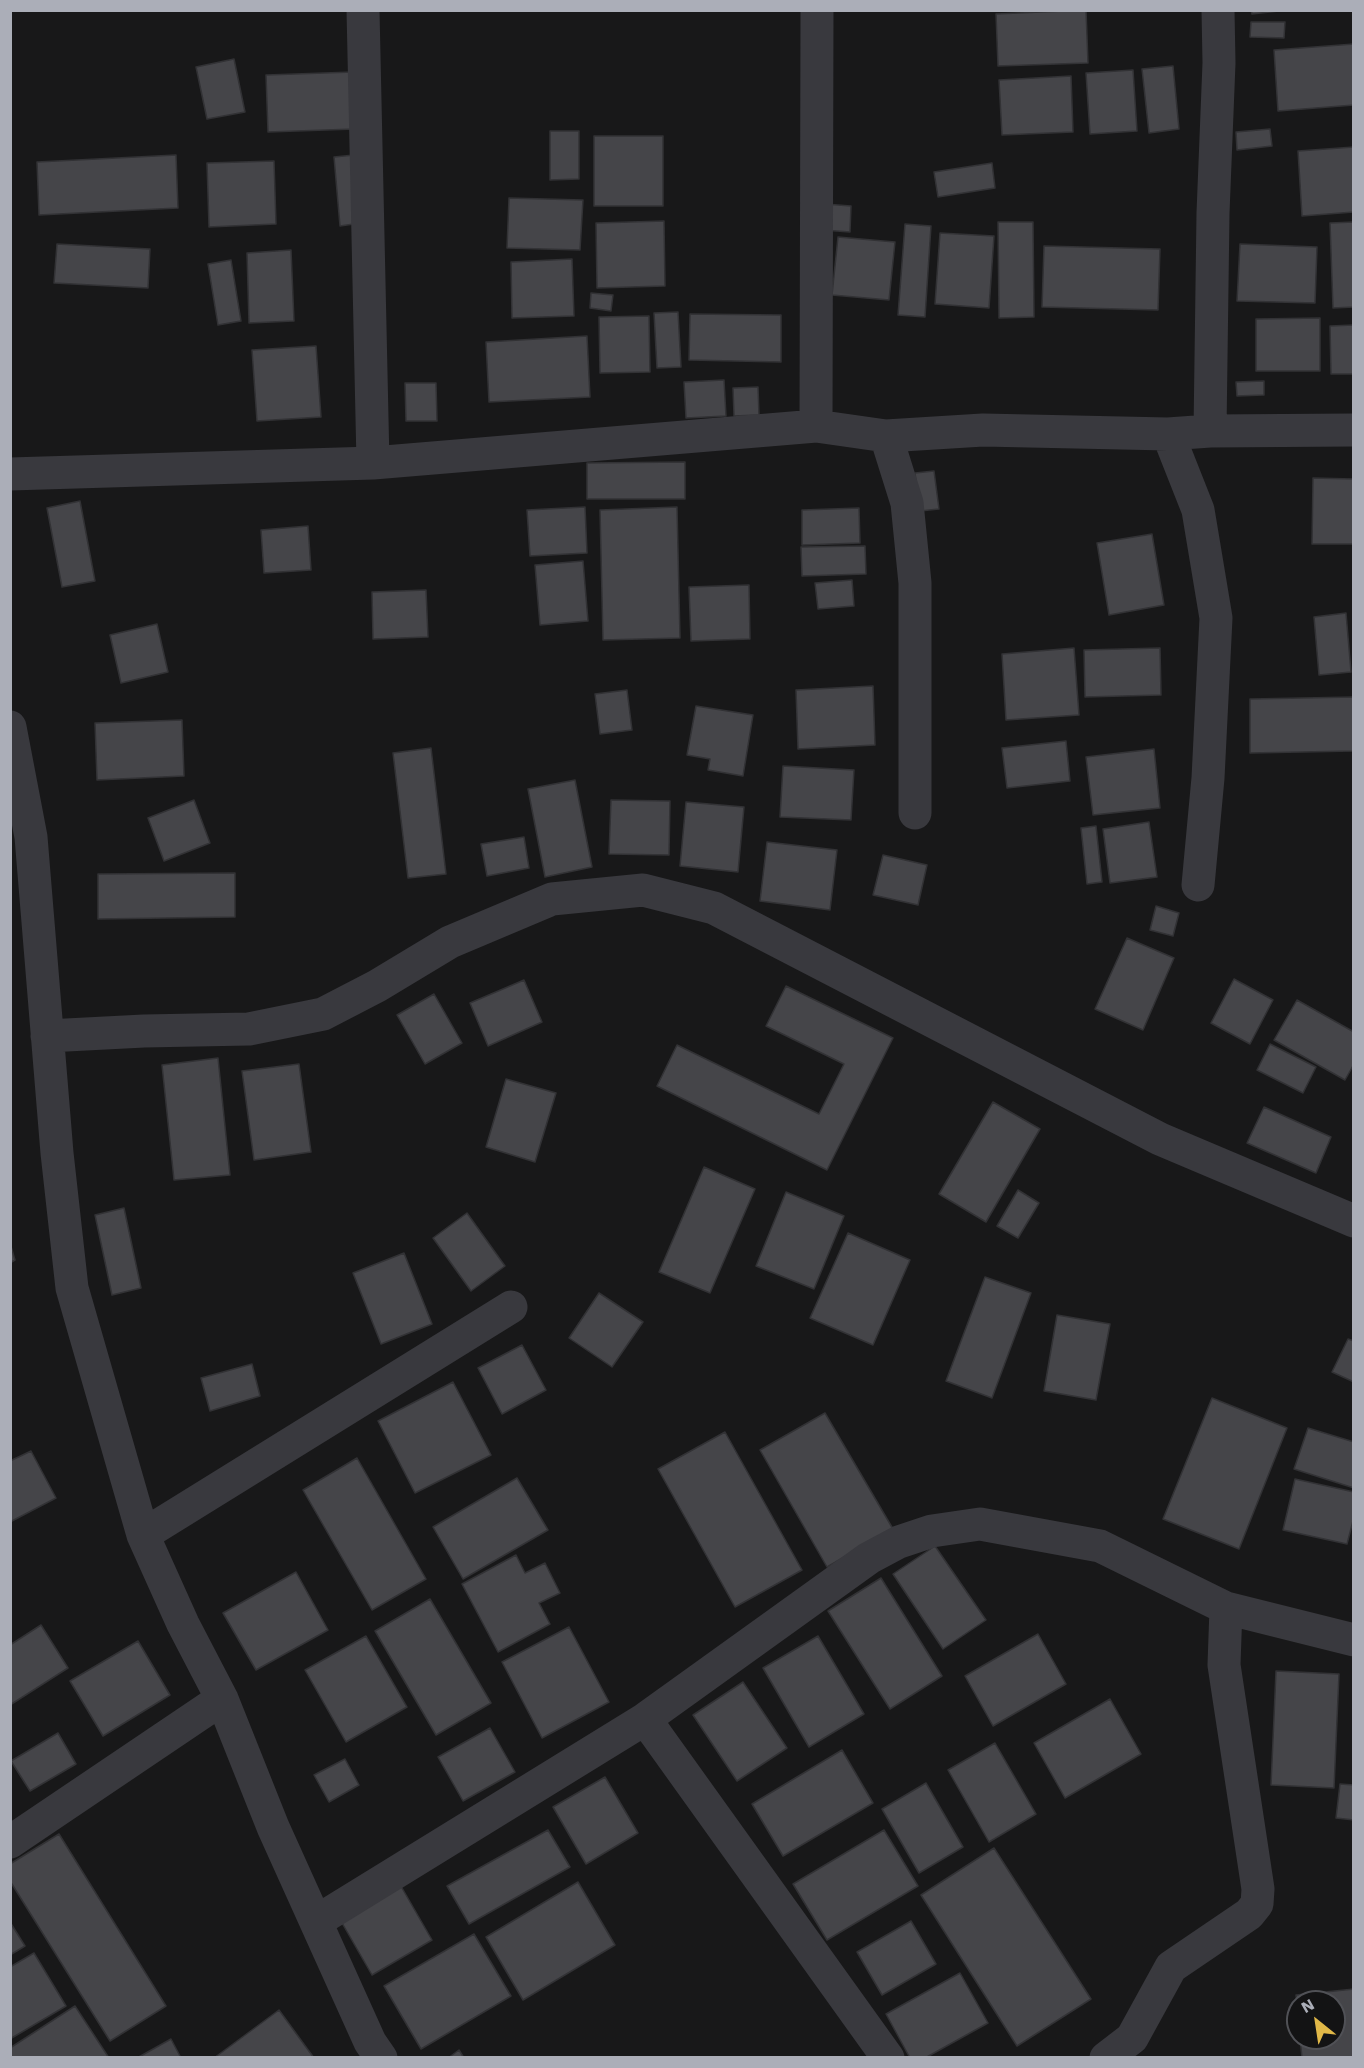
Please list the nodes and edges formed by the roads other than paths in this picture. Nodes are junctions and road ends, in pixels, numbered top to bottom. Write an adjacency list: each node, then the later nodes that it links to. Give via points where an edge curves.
1 (363, 10): 9 (street)
2 (817, 10): 4 (street)
3 (1218, 10): 6 (street)
4 (816, 426): 8 (street); 9 (street)
5 (1353, 430): 6 (street)
6 (1210, 431): 7 (street)
7 (1168, 434): 8 (street, via 983,430); 13 (street, via 1198,510 1216,618)
8 (886, 436): 12 (street, via 907,503 915,583)
9 (373, 463): 10 (street)
10 (10, 474)
11 (10, 727): 14 (street, via 31,837)
12 (915, 813)
13 (1198, 885)
14 (47, 1036): 15 (street, via 249,1029 323,1014 450,942 552,900 643,890 714,908 1160,1139); 17 (street, via 72,1288)
15 (1353, 1221)
16 (511, 1307): 17 (street)
17 (143, 1535): 20 (street)
18 (1226, 1608): 19 (street); 21 (street, via 1100,1546 980,1524 932,1530 869,1558); 26 (street, via 1224,1665 1258,1889 1257,1904 1249,1914 1171,1967 1132,2038)
19 (1353, 1640)
20 (222, 1700): 22 (street); 23 (street, via 273,1827)
21 (645, 1719): 23 (street); 25 (street)
22 (10, 1842)
23 (317, 1921): 24 (street)
24 (368, 2052)
25 (888, 2058)
26 (1106, 2058)

